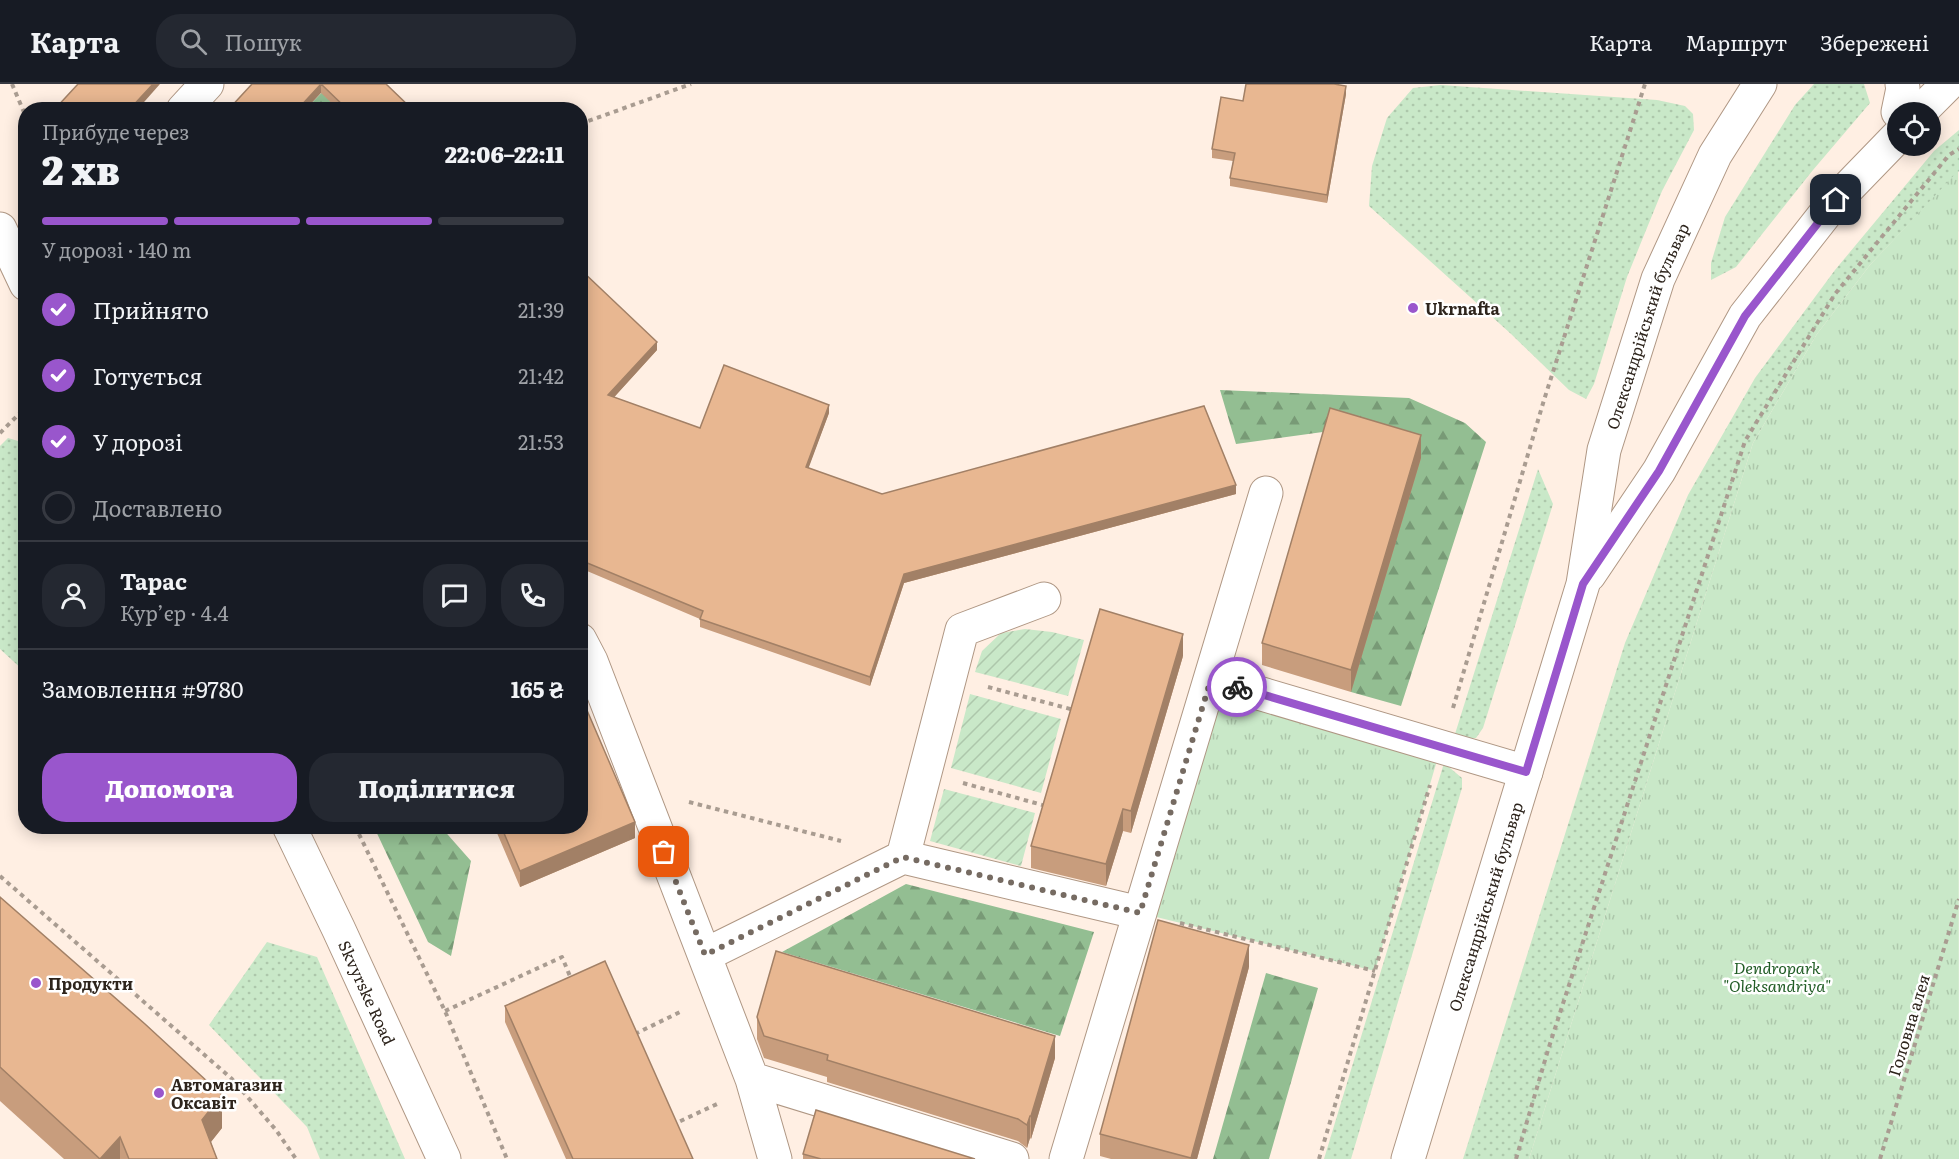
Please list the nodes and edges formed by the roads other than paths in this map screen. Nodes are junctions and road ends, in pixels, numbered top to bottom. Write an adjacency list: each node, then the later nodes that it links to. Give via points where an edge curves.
1 (207, 84): 5 (main road)
2 (1760, 84): 12 (main road, Олександрійський бульвар, via 1715,154 1658,279 1604,450)
3 (1902, 84): 6 (main road)
4 (1948, 84): 7 (main road)
5 (190, 102)
6 (1900, 102)
7 (1930, 102)
8 (1887, 137): 12 (main road, Олександрійський бульвар, via 1745,316 1659,471)
9 (0, 229): 10 (main road)
10 (16, 270)
11 (1266, 493): 15 (main road)
12 (1583, 584): 16 (main road, Олександрійський бульвар)
13 (1044, 599): 18 (main road, via 962,630)
14 (588, 655): 20 (main road)
15 (1211, 679): 16 (main road); 19 (main road)
16 (1526, 772): 26 (main road, Олександрійський бульвар)
17 (293, 834): 22 (main road, Skvyrske Road)
18 (903, 857): 19 (main road); 20 (main road)
19 (1140, 913): 25 (main road)
20 (705, 955): 21 (main road)
21 (753, 1083): 23 (main road); 24 (main road)
22 (444, 1159)
23 (775, 1159)
24 (1012, 1159)
25 (1066, 1159)
26 (1408, 1159)

